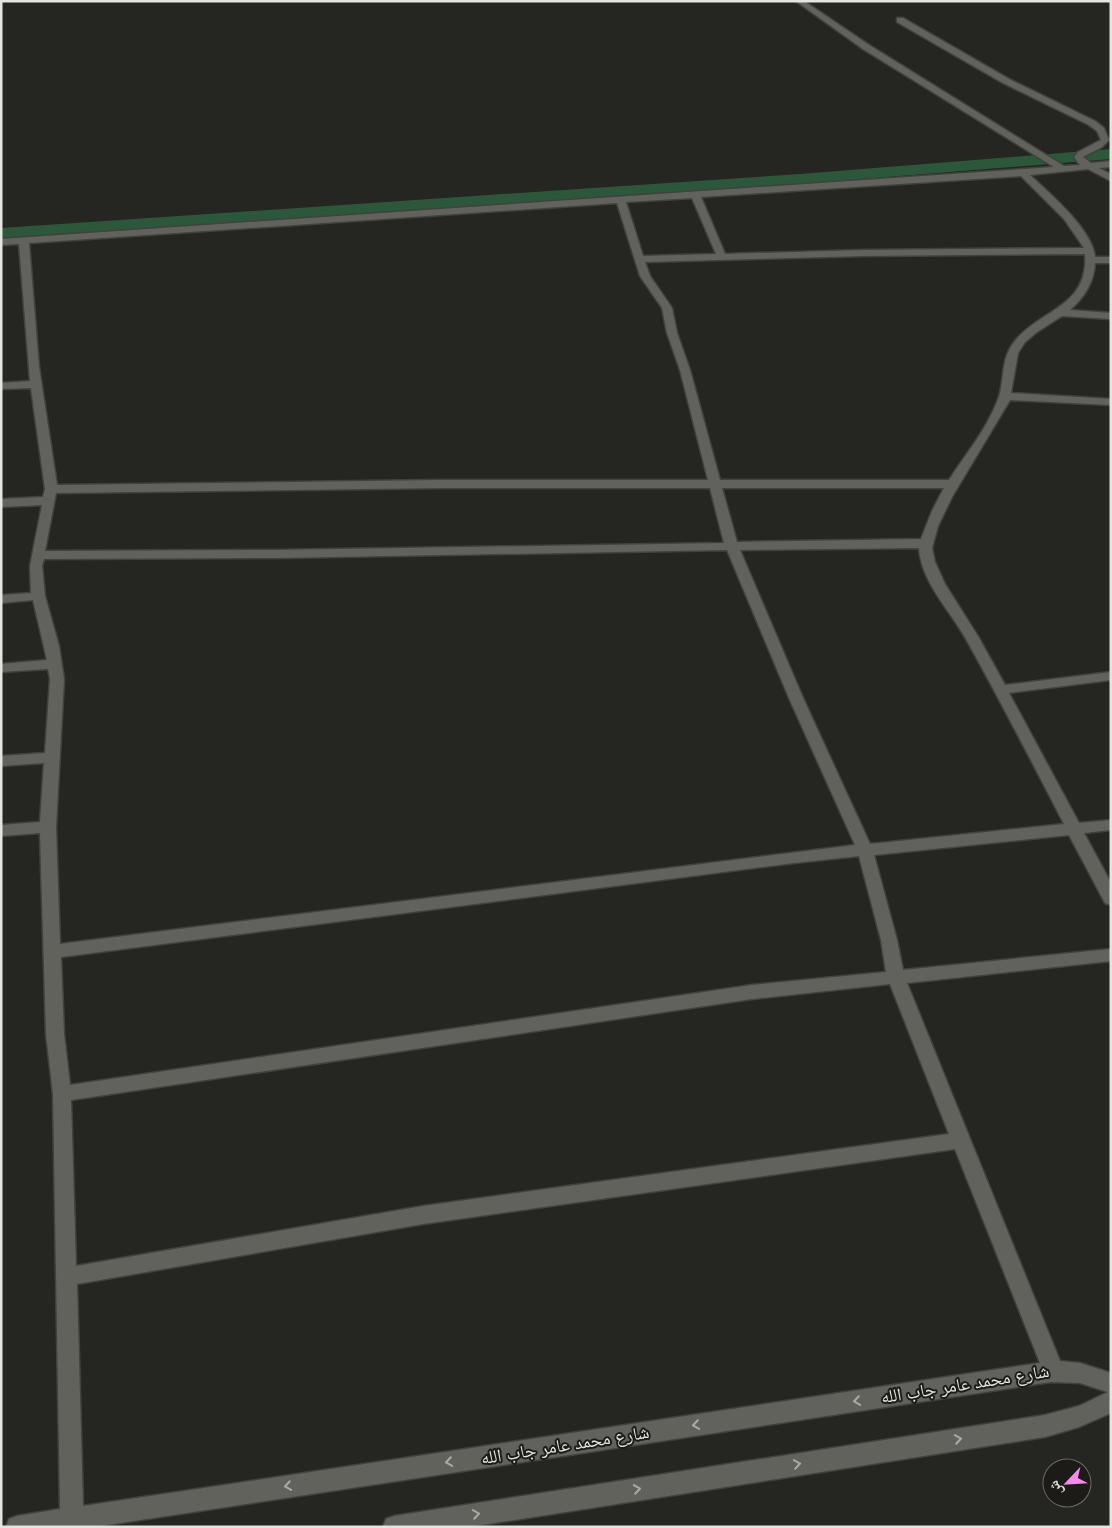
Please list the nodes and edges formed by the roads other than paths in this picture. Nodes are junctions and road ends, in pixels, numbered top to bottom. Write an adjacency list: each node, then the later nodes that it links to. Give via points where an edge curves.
1 (800, 1): 5 (street)
2 (900, 20): 4 (street, via 1006,81 1096,126 1105,140 1078,157)
3 (1111, 164): 4 (street)
4 (1090, 166): 5 (street); 7 (street)
5 (1063, 169): 6 (street)
6 (1023, 173): 8 (street); 12 (street, via 1077,232)
7 (1111, 178)
8 (694, 194): 9 (street); 13 (street)
9 (620, 199): 10 (street); 14 (street)
10 (24, 241): 11 (street); 18 (street)
11 (1, 242)
12 (1090, 256): 13 (street); 15 (street); 16 (street, via 1085,283 1074,301)
13 (722, 257): 14 (street)
14 (639, 259): 22 (street, via 650,286 667,308)
15 (1111, 260)
16 (1060, 313): 17 (street); 20 (street, via 1021,340 1012,352)
17 (1111, 316)
18 (37, 384): 19 (street); 24 (street)
19 (1, 386)
20 (1004, 396): 21 (street); 23 (street, via 985,435)
21 (1111, 402)
22 (714, 484): 23 (street); 24 (street, via 441,484); 27 (street)
23 (952, 484): 26 (street, via 939,508)
24 (49, 495): 25 (street); 28 (street)
25 (1, 504)
26 (927, 543): 27 (street); 34 (street, via 926,552 934,573)
27 (730, 545): 28 (street); 41 (street)
28 (38, 555): 29 (street)
29 (38, 596): 30 (street); 31 (street)
30 (1, 599)
31 (54, 664): 32 (street); 35 (street, via 57,679)
32 (1, 668)
33 (1111, 676): 34 (street)
34 (1000, 690): 39 (street)
35 (52, 758): 36 (street); 38 (street)
36 (1, 761)
37 (1111, 825): 39 (street)
38 (48, 827): 40 (street); 43 (street)
39 (1074, 827): 41 (street); 42 (street)
40 (1, 831)
41 (865, 850): 43 (street); 45 (street, via 890,940)
42 (1111, 899)
43 (51, 952): 46 (street)
44 (1111, 955): 45 (street)
45 (896, 977): 46 (street, via 752,992); 47 (street)
46 (62, 1094): 48 (street)
47 (961, 1140): 48 (street, via 423,1215); 49 (street)
48 (66, 1277): 52 (street)
49 (1053, 1370): 50 (street, شارع محمد عامر جاب الله, via 1089,1374); 52 (street, شارع محمد عامر جاب الله, one-way to 52)
50 (1111, 1383)
51 (1111, 1401): 54 (street, one-way to 51, via 1045,1426 1070,1421)
52 (72, 1519): 53 (street, شارع محمد عامر جاب الله)
53 (16, 1527)
54 (394, 1527)

